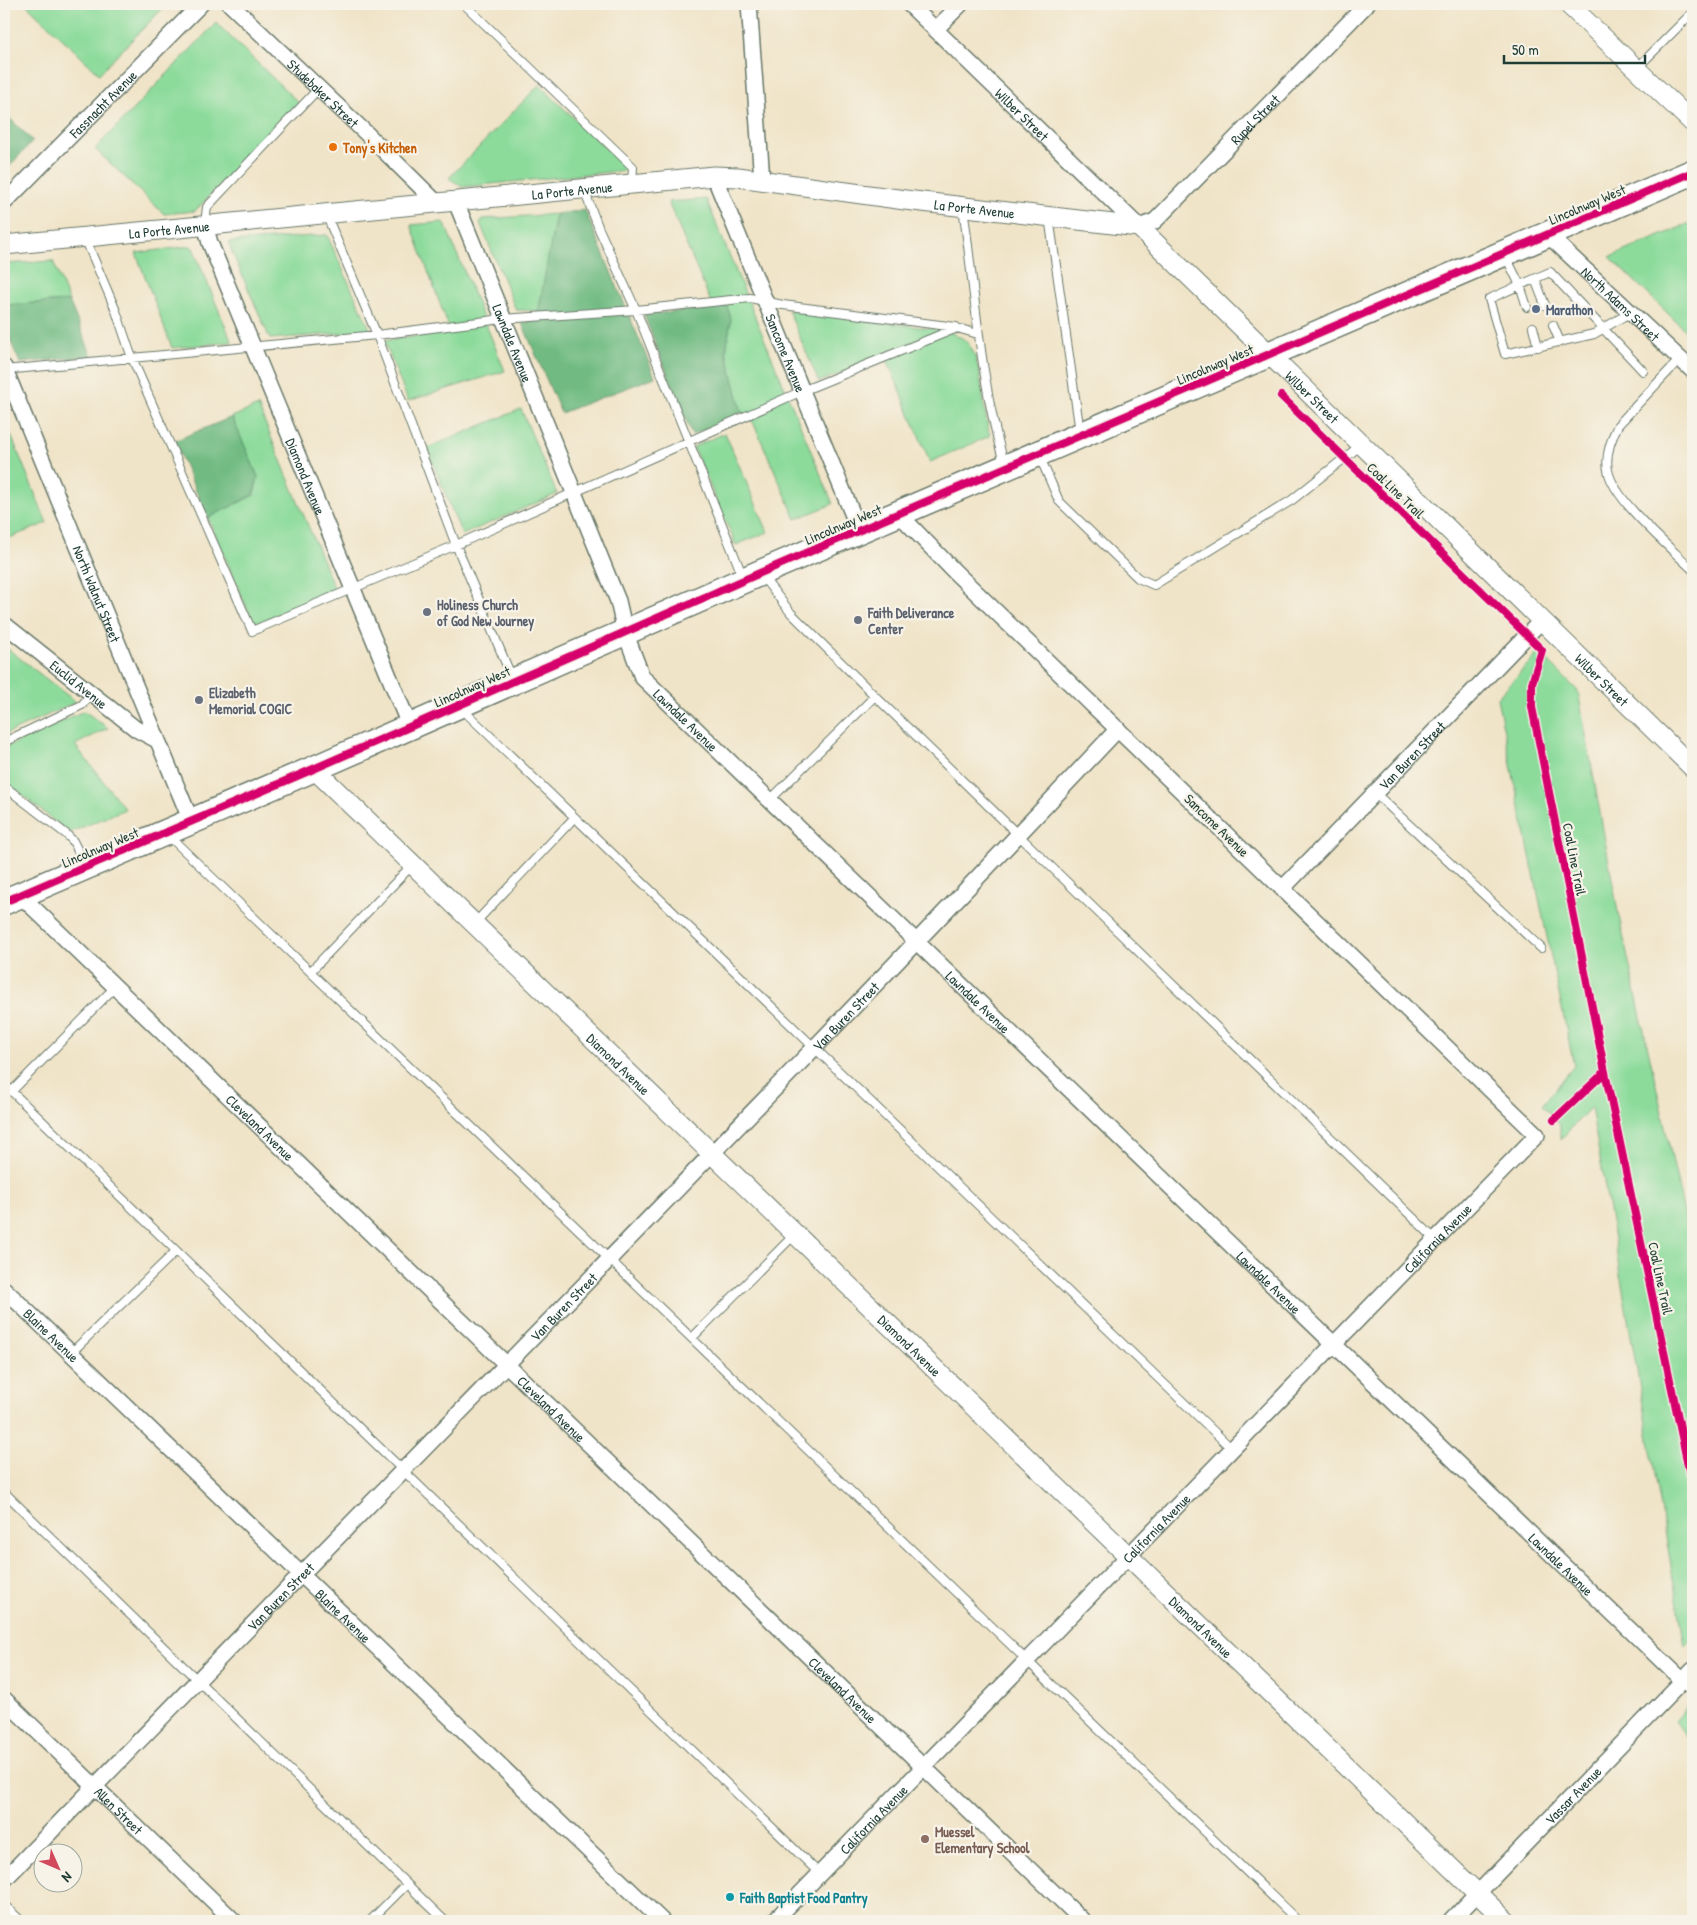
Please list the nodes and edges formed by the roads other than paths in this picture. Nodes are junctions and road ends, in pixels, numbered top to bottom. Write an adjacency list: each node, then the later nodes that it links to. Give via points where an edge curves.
1 (201, 4): 20 (street, Fassnacht Avenue)
2 (230, 4): 12 (street, Studebaker Street)
3 (464, 4): 17 (lane, via 633,167)
4 (749, 4): 16 (street)
5 (909, 4): 10 (street, Wilber Street)
6 (961, 4): 10 (street)
7 (1367, 4): 25 (street, Rupel Street, via 1156,221)
8 (1568, 4): 11 (street)
9 (1693, 12): 11 (lane)
10 (936, 29): 25 (street, Wilber Street)
11 (1636, 69): 13 (street)
12 (319, 88): 19 (street, Studebaker Street); 24 (lane, via 207,207)
13 (1693, 123)
14 (1693, 173): 26 (main road, Lincolnway West)
15 (714, 176): 16 (street, La Porte Avenue); 17 (street, La Porte Avenue); 32 (street, Sancome Avenue)
16 (762, 180): 21 (street, La Porte Avenue)
17 (632, 186): 18 (street, La Porte Avenue)
18 (584, 190): 19 (street, La Porte Avenue); 35 (lane)
19 (446, 202): 22 (street, La Porte Avenue); 37 (street, Lawndale Avenue)
20 (4, 203)
21 (963, 207): 23 (street, La Porte Avenue); 42 (lane)
22 (326, 214): 24 (street, La Porte Avenue); 43 (lane)
23 (1049, 217): 25 (street, La Porte Avenue); 54 (lane)
24 (205, 225): 27 (street, La Porte Avenue); 45 (street, Diamond Avenue)
25 (1139, 227): 47 (street, Wilber Street)
26 (1548, 235): 29 (main road, Lincolnway West); 36 (street, North Adams Street)
27 (85, 238): 28 (street, La Porte Avenue); 48 (lane)
28 (4, 245)
29 (1504, 253): 31 (lane); 47 (main road, Lincolnway West)
30 (1534, 279): 31 (lane); 33 (lane); 41 (lane, via 1550,272)
31 (1520, 285): 34 (lane); 46 (lane, via 1489,299 1505,354)
32 (765, 301): 35 (lane, via 750,298); 40 (lane); 53 (street, Sancome Avenue)
33 (1545, 305)
34 (1527, 307)
35 (636, 310): 37 (lane); 55 (lane)
36 (1631, 312): 41 (lane); 49 (street, North Adams Street)
37 (502, 319): 43 (lane); 59 (street, Lawndale Avenue)
38 (1553, 324): 44 (lane)
39 (1533, 327): 46 (lane)
40 (957, 328): 42 (lane); 53 (lane)
41 (1604, 328): 44 (lane, via 1594,334); 51 (lane)
42 (978, 334): 58 (lane, via 993,423)
43 (377, 335): 45 (lane); 62 (lane)
44 (1560, 342): 46 (lane)
45 (251, 345): 48 (lane); 65 (street, Diamond Avenue)
46 (1538, 347)
47 (1270, 354): 54 (main road, Lincolnway West); 56 (street, Wilber Street)
48 (132, 358): 50 (lane); 65 (lane, via 252,631)
49 (1680, 359): 52 (street, North Adams Street); 63 (lane, via 1618,426 1607,456 1608,471 1622,498)
50 (4, 369): 75 (street, North Walnut Street)
51 (1643, 371)
52 (1693, 371)
53 (802, 391): 55 (lane); 61 (street, Sancome Avenue)
54 (1080, 436): 57 (main road, Lincolnway West)
55 (687, 442): 59 (lane); 64 (lane)
56 (1362, 444): 57 (lane, via 1292,500 1154,585 1138,578 1059,501); 66 (street, Wilber Street)
57 (1038, 454): 58 (main road, Lincolnway West)
58 (1006, 468): 60 (main road, Lincolnway West)
59 (574, 493): 62 (lane); 68 (street, Lawndale Avenue, via 618,600)
60 (898, 514): 61 (main road, Lincolnway West); 74 (street, Sancome Avenue)
61 (860, 530): 64 (main road, Lincolnway West)
62 (456, 545): 65 (lane); 69 (lane)
63 (1693, 570)
64 (752, 576): 68 (main road, Lincolnway West); 71 (lane)
65 (352, 588): 73 (street, Diamond Avenue)
66 (1541, 621): 77 (street, Wilber Street); 80 (street, Van Buren Street)
67 (4, 624): 70 (street, Euclid Avenue)
68 (625, 632): 69 (main road, Lincolnway West); 81 (street, Lawndale Avenue, via 642,677)
69 (514, 682): 72 (main road, Lincolnway West)
70 (91, 694): 75 (street, Euclid Avenue, via 136,729); 76 (lane, via 82,705)
71 (875, 696): 81 (lane); 85 (lane)
72 (459, 706): 73 (main road, Lincolnway West); 82 (lane)
73 (410, 727): 78 (main road, Lincolnway West)
74 (1118, 729): 85 (street, Van Buren Street); 88 (street, Sancome Avenue)
75 (157, 740): 83 (street, North Walnut Street)
76 (4, 742)
77 (1693, 768)
78 (314, 769): 83 (main road, Lincolnway West); 86 (street, Diamond Avenue)
79 (4, 786): 87 (lane, via 66,834)
80 (1375, 793): 88 (street, Van Buren Street); 92 (lane)
81 (770, 800): 91 (street, Lawndale Avenue)
82 (574, 818): 90 (lane); 95 (lane)
83 (191, 821): 84 (main road, Lincolnway West)
84 (165, 832): 87 (main road, Lincolnway West); 93 (lane)
85 (1017, 835): 91 (street, Van Buren Street); 101 (lane)
86 (413, 864): 90 (street, Diamond Avenue); 93 (lane)
87 (86, 867): 89 (main road, Lincolnway West)
88 (1283, 888): 98 (street, Sancome Avenue)
89 (12, 899): 94 (street, Cleveland Avenue)
90 (474, 924): 99 (street, Diamond Avenue)
91 (916, 941): 95 (street, Van Buren Street); 106 (street, Lawndale Avenue)
92 (1541, 948)
93 (311, 971): 103 (lane)
94 (115, 987): 97 (lane); 108 (street, Cleveland Avenue)
95 (814, 1046): 99 (street, Van Buren Street); 109 (lane)
96 (4, 1084): 97 (lane)
97 (12, 1091): 102 (lane)
98 (1537, 1135): 101 (street, California Avenue)
99 (711, 1153): 100 (street, Diamond Avenue); 103 (street, Van Buren Street)
100 (795, 1234): 105 (lane); 112 (street, Diamond Avenue)
101 (1435, 1239): 106 (street, California Avenue)
102 (176, 1251): 107 (lane); 110 (lane)
103 (609, 1258): 105 (lane); 108 (street, Van Buren Street)
104 (4, 1289): 107 (street, Blaine Avenue)
105 (692, 1338): 114 (lane)
106 (1333, 1345): 109 (street, California Avenue); 115 (street, Lawndale Avenue)
107 (71, 1354): 113 (street, Blaine Avenue)
108 (506, 1364): 110 (street, Van Buren Street); 119 (street, Cleveland Avenue)
109 (1232, 1449): 112 (street, California Avenue)
110 (404, 1469): 113 (street, Van Buren Street); 121 (lane)
111 (4, 1492): 116 (lane)
112 (1129, 1556): 114 (street, California Avenue); 124 (street, Diamond Avenue)
113 (300, 1574): 116 (street, Van Buren Street); 130 (street, Blaine Avenue)
114 (1026, 1662): 119 (street, California Avenue); 133 (lane)
115 (1688, 1675): 117 (lane); 124 (street, Vassar Avenue)
116 (199, 1681): 120 (street, Van Buren Street); 123 (lane)
117 (1693, 1694)
118 (4, 1699): 120 (street, Allen Street)
119 (923, 1768): 121 (street, California Avenue); 132 (street, Cleveland Avenue)
120 (94, 1786): 122 (street, Van Buren Street); 127 (street, Allen Street)
121 (820, 1874): 131 (street, California Avenue)
122 (4, 1880)
123 (407, 1884): 128 (lane); 129 (lane)
124 (1478, 1894): 134 (street, Vassar Avenue); 135 (street, Diamond Avenue)
125 (4, 1905): 126 (lane)
126 (21, 1921)
127 (234, 1921)
128 (370, 1921)
129 (445, 1921)
130 (662, 1921)
131 (774, 1921)
132 (1083, 1921)
133 (1298, 1921)
134 (1451, 1921)
135 (1506, 1921)

